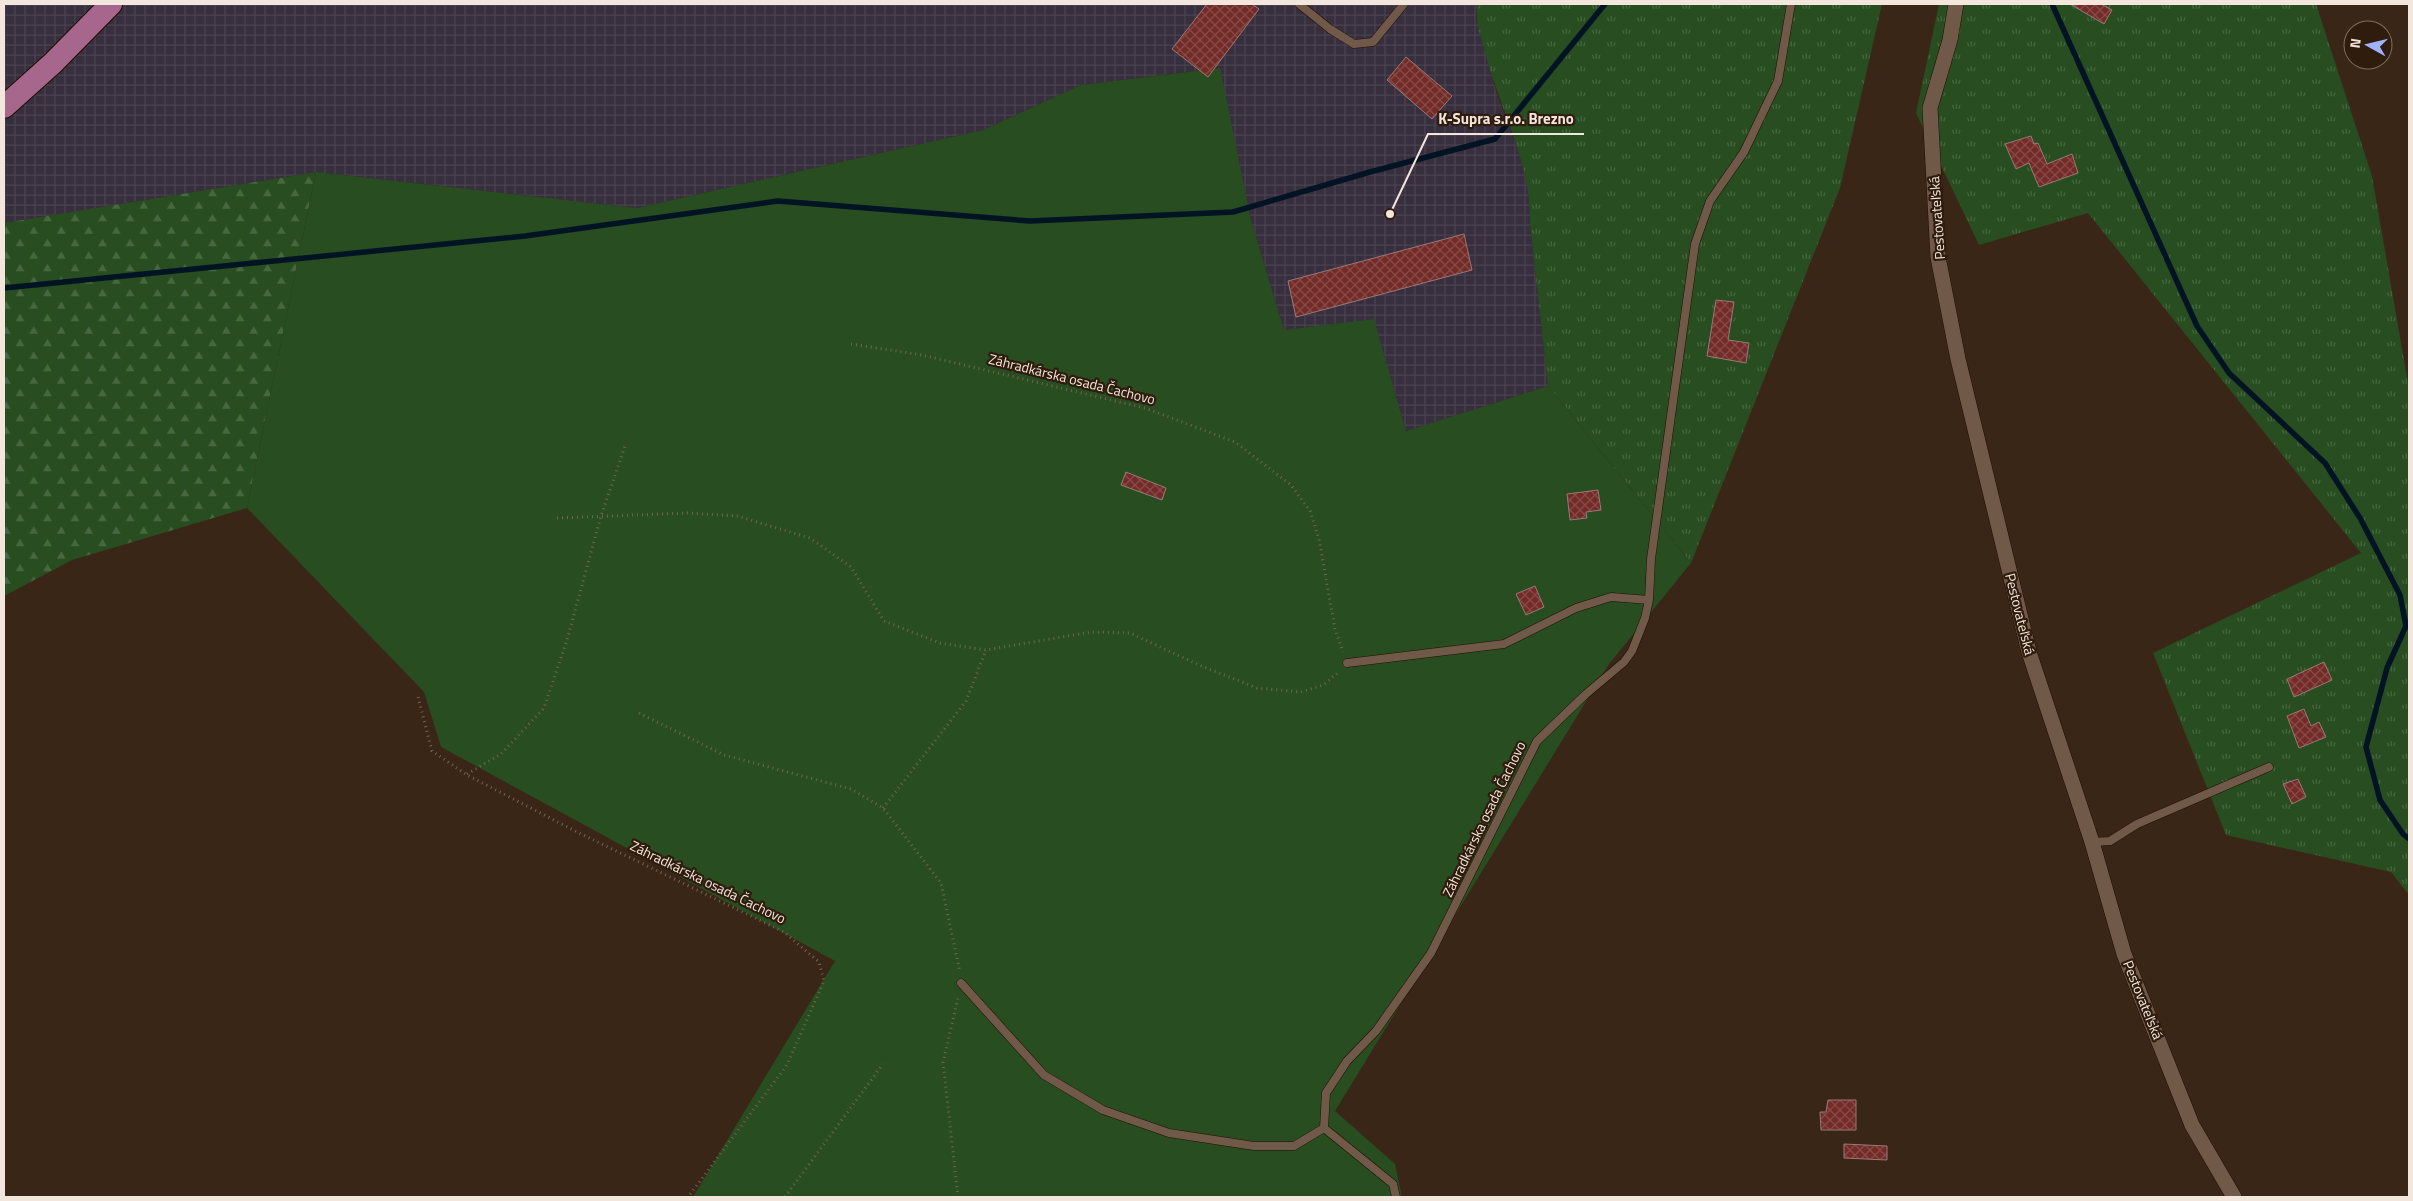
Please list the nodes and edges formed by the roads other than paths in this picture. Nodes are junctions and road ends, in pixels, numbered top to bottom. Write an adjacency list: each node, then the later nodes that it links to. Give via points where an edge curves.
1 (111, 4): 6 (main road)
2 (1299, 4): 3 (lane, via 1354,44 1373,42)
3 (1404, 4)
4 (1792, 4): 7 (lane, Záhradkárska osada Čachovo, via 1778,81 1744,152 1710,201 1695,244 1651,559)
5 (1956, 4): 10 (street, Pestovateľská, via 1950,40 1930,108 1938,257 1958,359 2029,652)
6 (4, 107)
7 (1649, 600): 8 (lane, via 1611,597 1576,608 1504,644); 12 (lane, Záhradkárska osada Čachovo, via 1632,651 1624,662 1537,741 1431,953 1376,1031 1347,1061 1326,1093)
8 (1347, 663)
9 (2269, 767): 10 (lane, via 2137,824 2110,841)
10 (2092, 842): 14 (street, Pestovateľská, via 2124,954 2192,1125)
11 (961, 983): 12 (lane, via 1044,1075 1103,1110 1169,1133 1254,1146 1294,1146)
12 (1324, 1128): 13 (lane, via 1393,1184)
13 (1396, 1197)
14 (2234, 1197)

